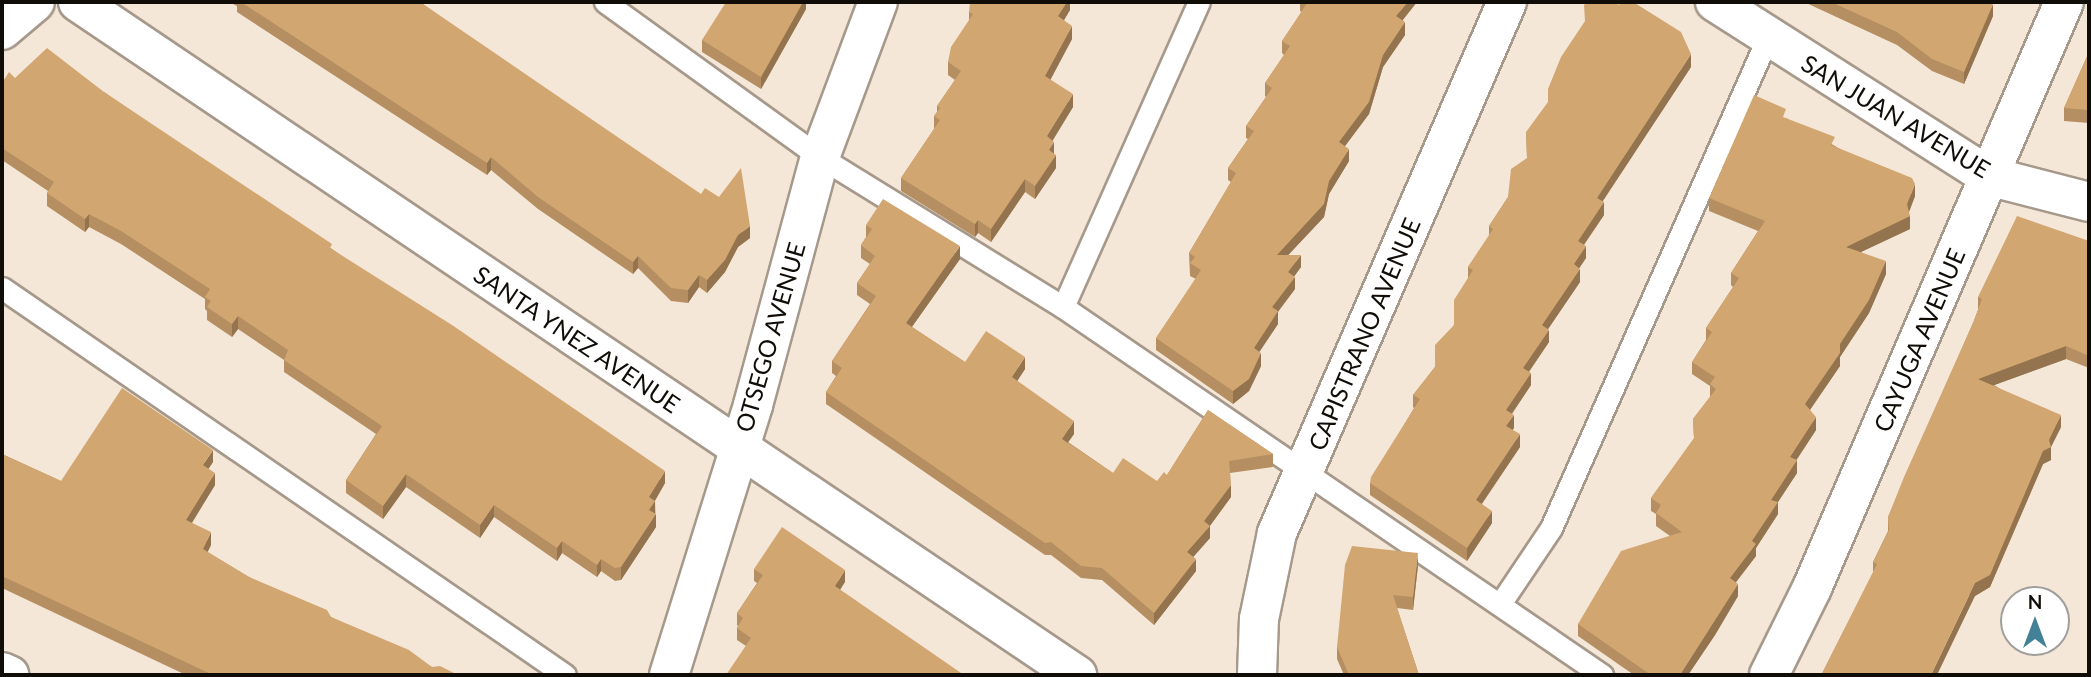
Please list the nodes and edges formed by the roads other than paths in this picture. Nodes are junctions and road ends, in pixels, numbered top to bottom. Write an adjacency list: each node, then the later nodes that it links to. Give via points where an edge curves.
1 (34, 2): 9 (street)
2 (78, 2): 16 (street, SANTA YNEZ AVENUE)
3 (605, 2): 11 (lane)
4 (878, 2): 11 (street, OTSEGO AVENUE)
5 (1199, 2): 15 (lane)
6 (1507, 2): 17 (street, CAPISTRANO AVENUE)
7 (1716, 2): 10 (street, SAN JUAN AVENUE)
8 (2064, 2): 12 (street, CAYUGA AVENUE)
9 (2, 30)
10 (1768, 37): 12 (street, SAN JUAN AVENUE); 18 (lane, via 1551,528)
11 (820, 156): 15 (lane); 16 (street, OTSEGO AVENUE)
12 (1989, 176): 13 (street, SAN JUAN AVENUE); 26 (street, CAYUGA AVENUE, via 1812,588)
13 (2089, 202)
14 (2, 288): 21 (lane)
15 (1063, 307): 17 (lane)
16 (738, 447): 22 (street, OTSEGO AVENUE); 23 (street, SANTA YNEZ AVENUE)
17 (1303, 473): 18 (lane); 24 (street, CAPISTRANO AVENUE, via 1277,533 1259,619)
18 (1500, 604): 25 (lane)
19 (2, 672): 20 (street)
20 (9, 675)
21 (565, 675)
22 (669, 675)
23 (1077, 675)
24 (1256, 675)
25 (1602, 675)
26 (1769, 675)

